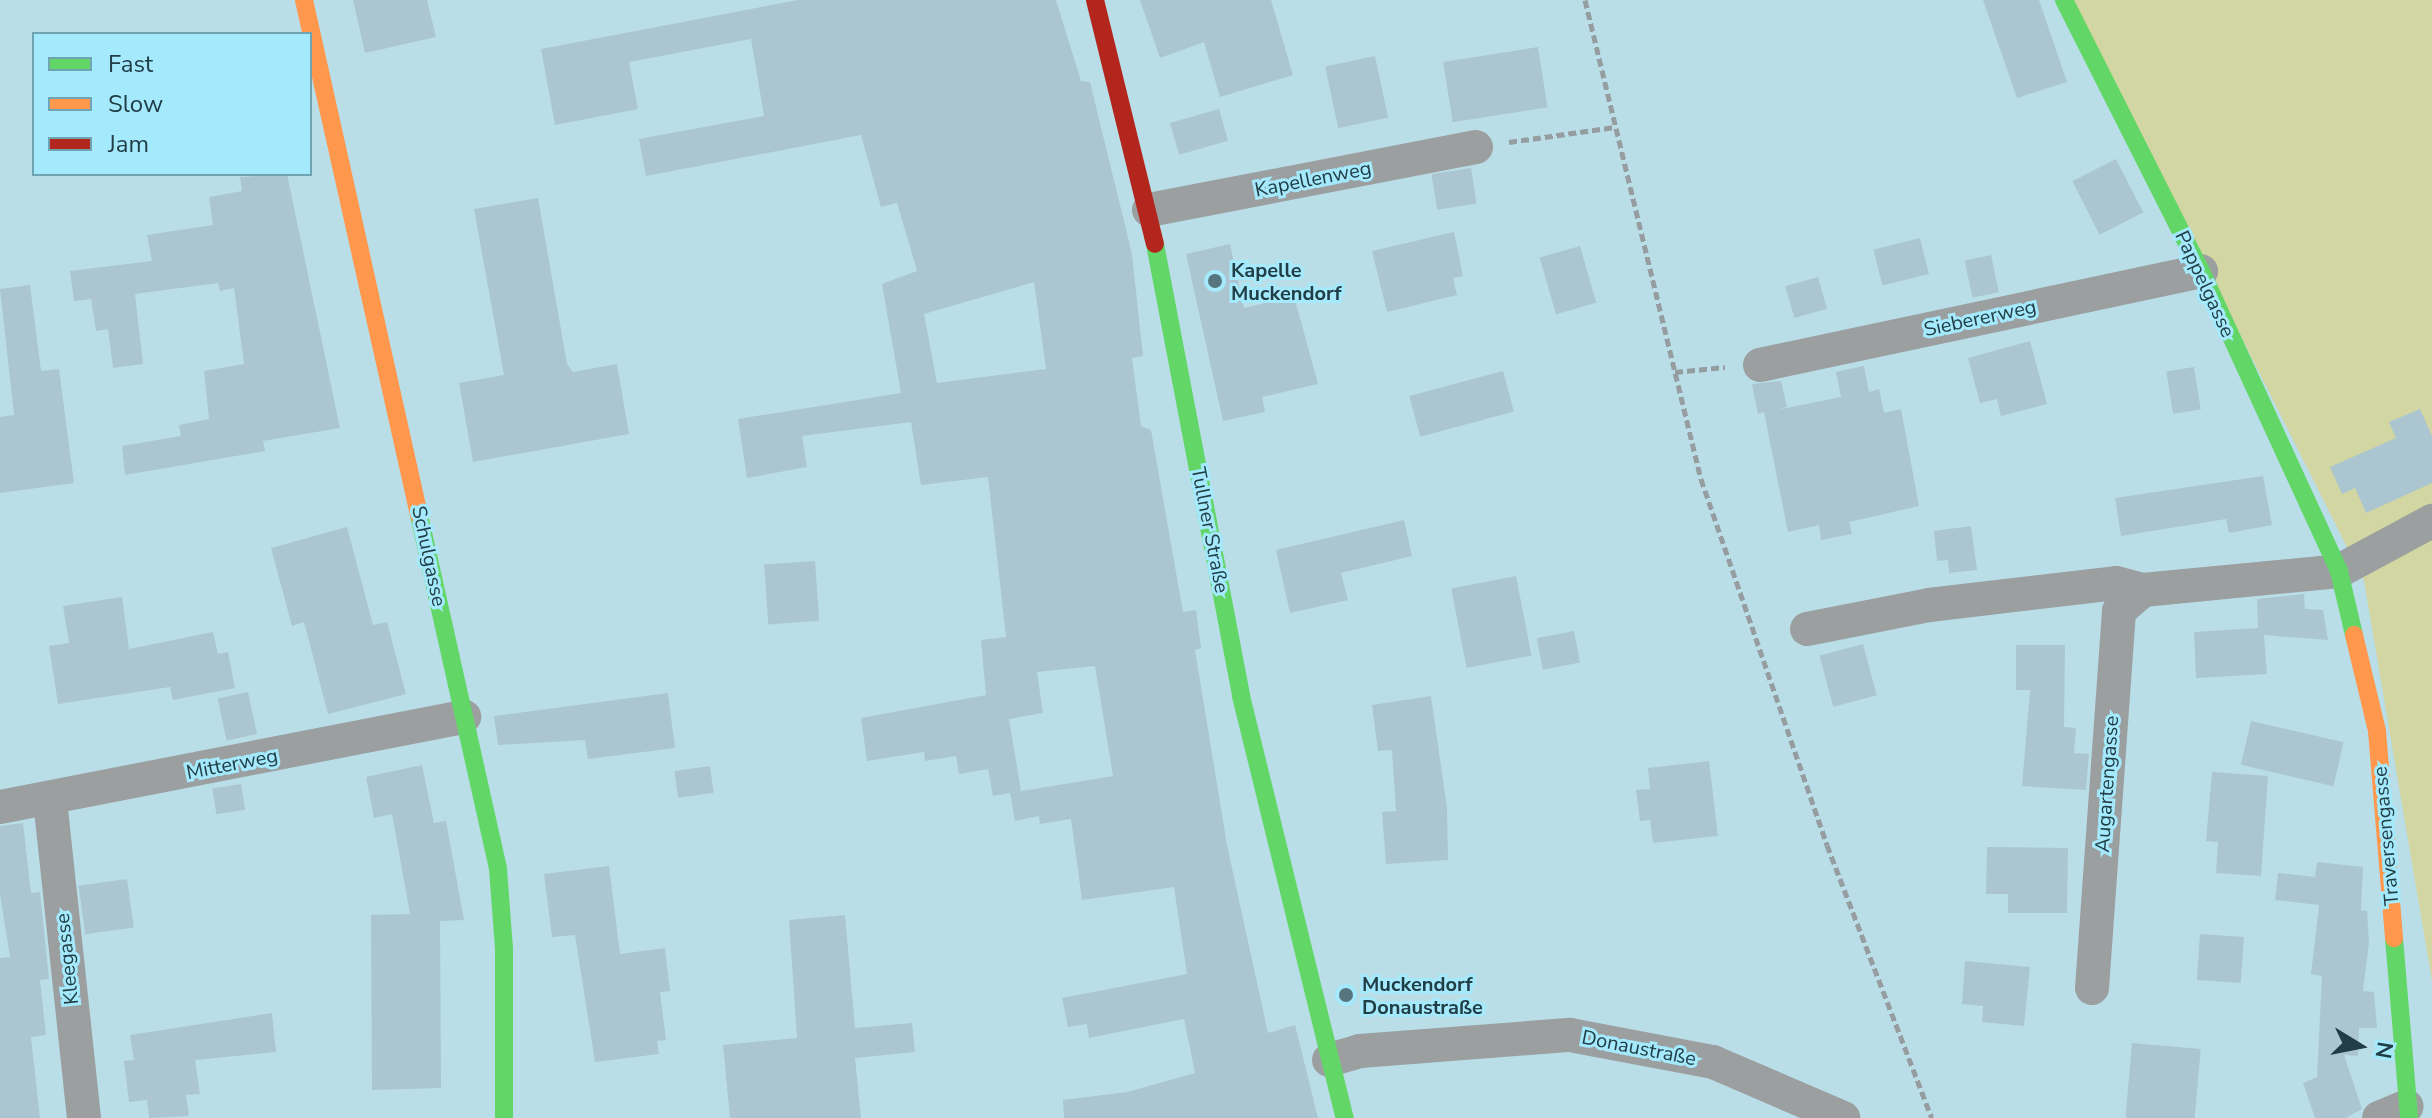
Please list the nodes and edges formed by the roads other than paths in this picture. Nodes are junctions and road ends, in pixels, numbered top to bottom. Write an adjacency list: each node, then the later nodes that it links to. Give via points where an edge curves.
1 (304, 0): 4 (street, Schulgasse)
2 (1095, 0): 7 (street, Tullner Straße)
3 (2064, 0): 8 (street, Pappelgasse)
4 (311, 32)
5 (312, 36): 14 (street, Schulgasse)
6 (1476, 147): 7 (street, Kapellenweg)
7 (1149, 210): 18 (street, Tullner Straße, via 1241,696)
8 (2201, 271): 9 (street, Siebererweg); 11 (street, Pappelgasse)
9 (1760, 365)
10 (2432, 521): 11 (street)
11 (2339, 571): 12 (street); 20 (street, Traversengasse, via 2377,731)
12 (2143, 590): 13 (street, via 2116,583 1929,605); 17 (street, Augartengasse, via 2119,611)
13 (1807, 629)
14 (464, 717): 15 (street, Mitterweg); 22 (street, Schulgasse, via 498,869 504,949)
15 (50, 800): 16 (street, Mitterweg); 21 (street, Kleegasse)
16 (0, 807)
17 (2092, 988)
18 (1329, 1060): 19 (street, Donaustraße, via 1360,1051 1570,1035 1713,1062); 23 (street, Tullner Straße)
19 (1767, 1103): 24 (street, Donaustraße)
20 (2398, 1114)
21 (84, 1118)
22 (504, 1118)
23 (1345, 1118)
24 (1843, 1118)

